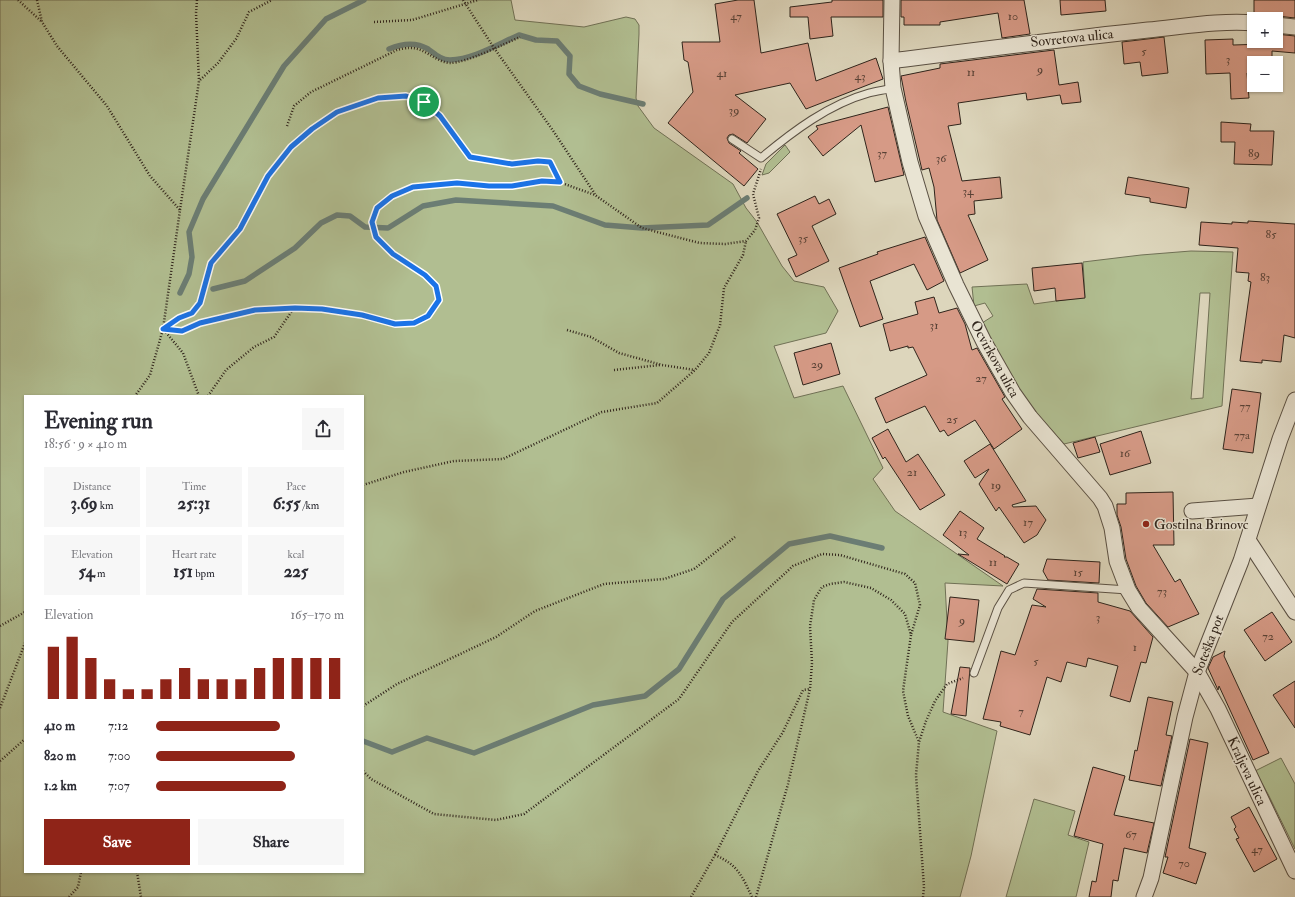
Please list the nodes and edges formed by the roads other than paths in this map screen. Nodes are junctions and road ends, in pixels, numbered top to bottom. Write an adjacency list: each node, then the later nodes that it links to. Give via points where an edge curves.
1 (892, 0): 5 (street, Ocvirkova ulica)
2 (1247, 22): 5 (street, Sovretova ulica, via 1069,38)
3 (1283, 26): 4 (street)
4 (1295, 27)
5 (891, 61): 6 (street, Ocvirkova ulica)
6 (893, 88): 7 (lane, via 868,93 840,105 794,132 761,158); 12 (street, Ocvirkova ulica, via 910,162 926,216 956,285 1013,393 1030,418 1105,506 1112,528 1117,561)
7 (732, 138)
8 (1295, 400): 9 (street, Soteška pot)
9 (1258, 506): 10 (street); 11 (street, Soteška pot)
10 (1192, 511)
11 (1248, 540): 13 (street); 14 (street, Soteška pot)
12 (1128, 590): 14 (street, Ocvirkova ulica, via 1139,608); 15 (lane, via 1024,583 1009,590 998,608)
13 (1295, 612)
14 (1197, 672): 16 (street, Kraljeva ulica, via 1228,729); 17 (street, Soteška pot, via 1183,725 1151,878)
15 (974, 673)
16 (1295, 871)
17 (1144, 897)

